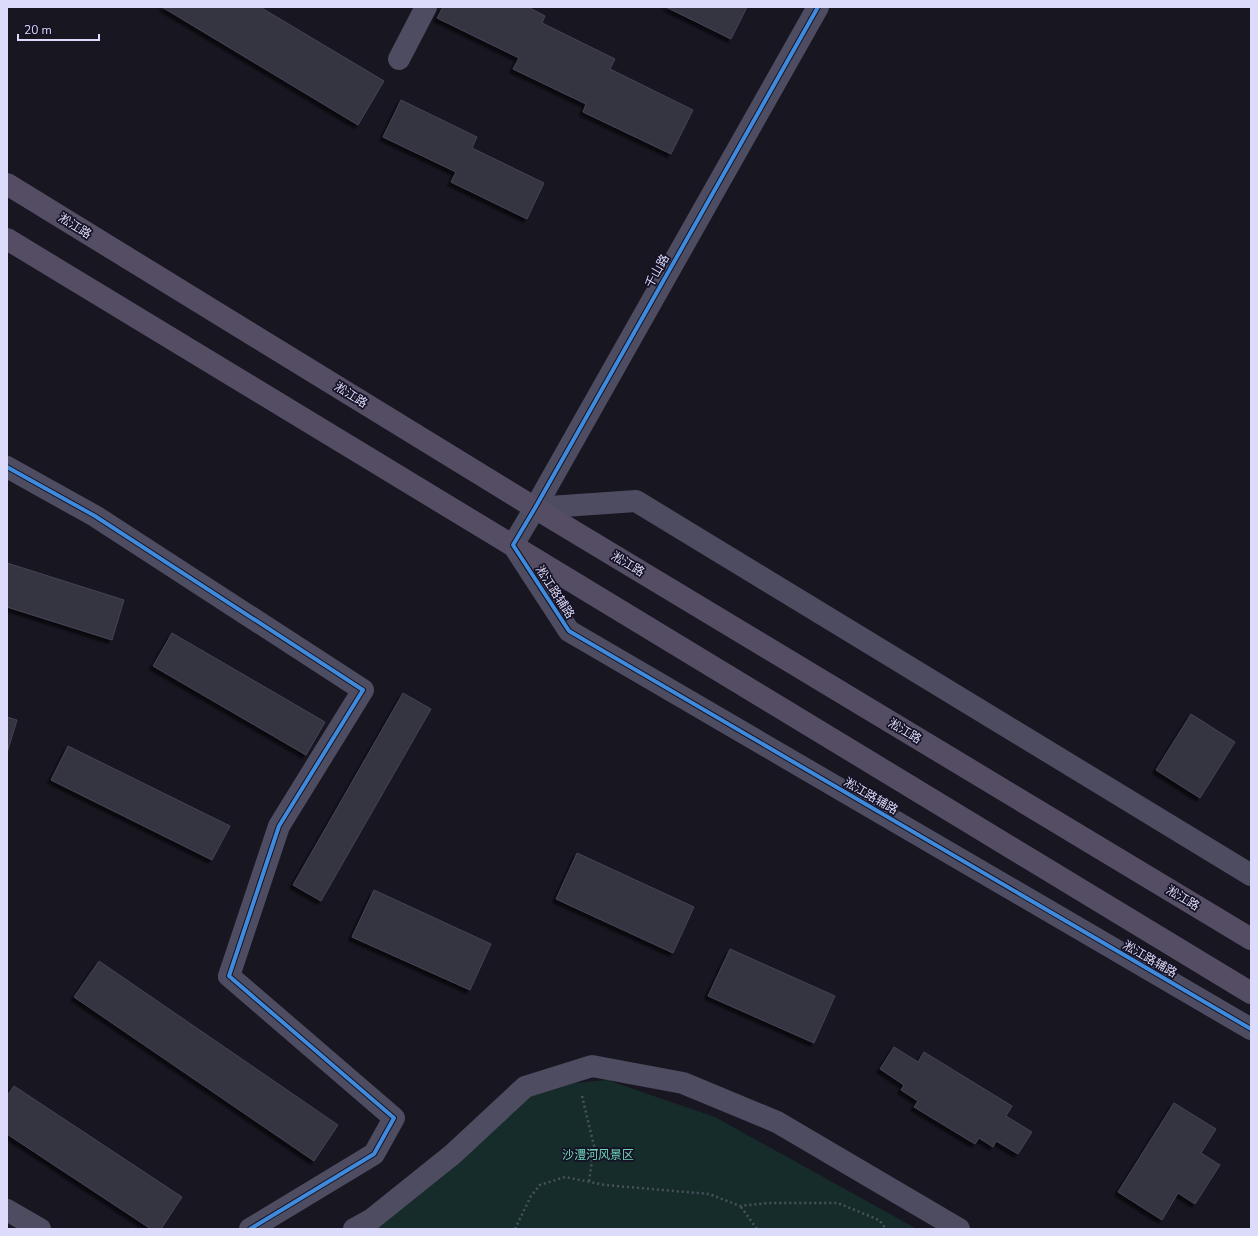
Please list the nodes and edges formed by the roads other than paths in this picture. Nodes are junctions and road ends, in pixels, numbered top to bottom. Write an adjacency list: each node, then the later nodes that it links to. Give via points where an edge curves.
1 (426, 7): 3 (street)
2 (818, 7): 7 (street, 千山路)
3 (399, 59)
4 (7, 184): 7 (main road, 淞江路)
5 (7, 239): 8 (main road)
6 (7, 467): 15 (street, via 94,516 363,690 278,826 229,976 394,1118 374,1154)
7 (535, 508): 8 (street, 千山路); 9 (street, via 636,501); 10 (main road, 淞江路)
8 (513, 545): 11 (main road); 12 (street, 淞江路辅路, via 569,631)
9 (1251, 875)
10 (1251, 939)
11 (1251, 992)
12 (1251, 1029)
13 (7, 1210): 14 (street)
14 (40, 1229)
15 (250, 1229)
16 (354, 1229): 17 (street, via 372,1219 453,1154 525,1087 592,1066 683,1083 777,1122)
17 (959, 1229)

